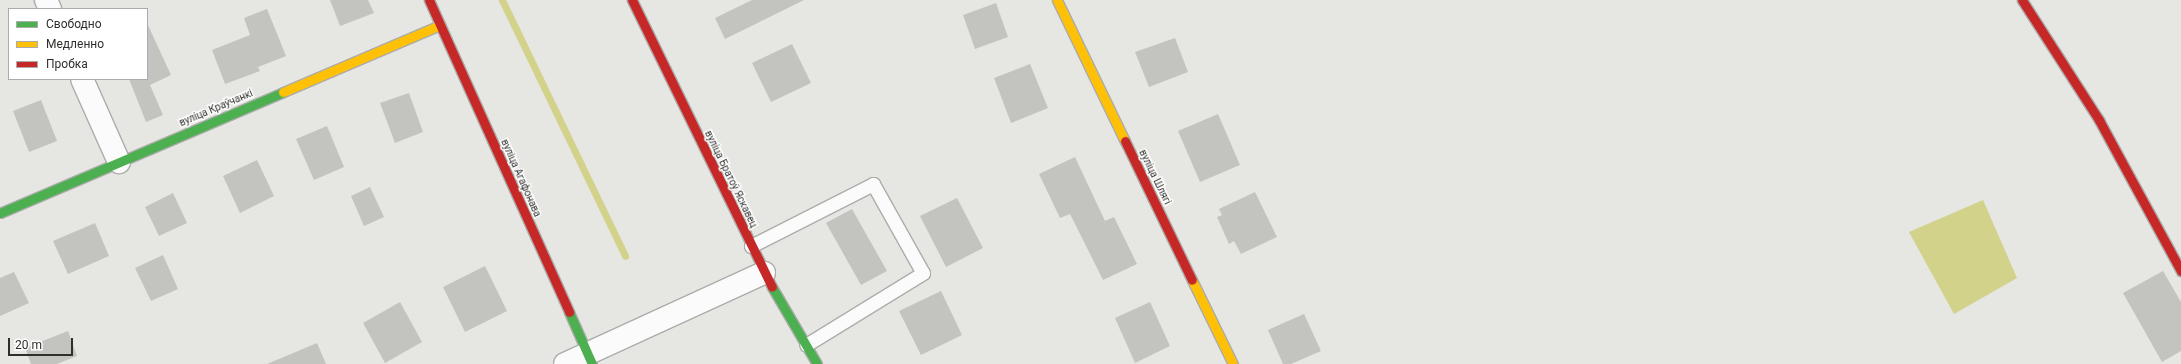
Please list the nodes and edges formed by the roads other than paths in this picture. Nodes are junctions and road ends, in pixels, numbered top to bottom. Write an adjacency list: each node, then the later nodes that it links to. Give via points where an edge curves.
1 (429, 0): 5 (street, вуліца Агафонава)
2 (632, 0): 9 (street, вуліца Братоў Яскавец)
3 (1057, 0): 16 (street, вуліца Шлягі)
4 (2022, 0): 10 (street, via 2099,120)
5 (440, 24): 7 (street, вуліца Краўчанкі); 13 (street, вуліца Агафонава)
6 (82, 80): 7 (street)
7 (119, 162): 8 (street, вуліца Краўчанкі)
8 (0, 213)
9 (751, 246): 11 (street, вуліца Братоў Яскавец); 12 (lane, via 873,184 923,273)
10 (2181, 271)
11 (764, 273): 12 (street, вуліца Братоў Яскавец); 13 (street)
12 (806, 345): 15 (street, вуліца Братоў Яскавец)
13 (590, 359): 14 (street)
14 (565, 364)
15 (816, 364)
16 (1233, 364)

